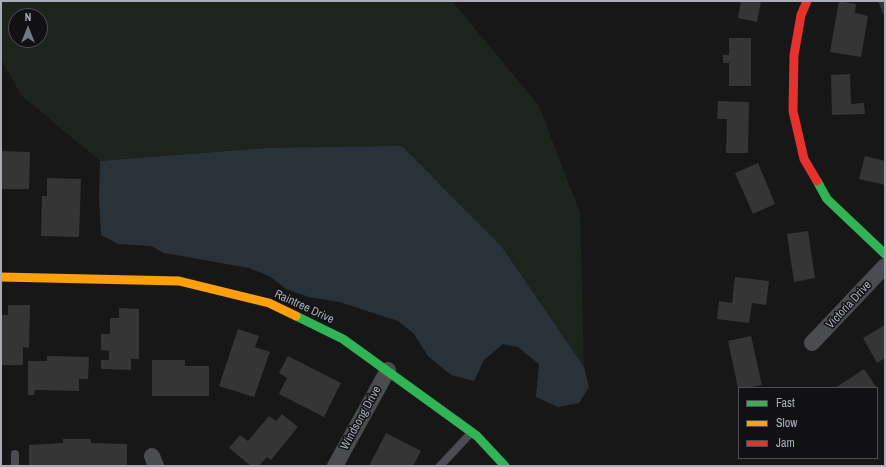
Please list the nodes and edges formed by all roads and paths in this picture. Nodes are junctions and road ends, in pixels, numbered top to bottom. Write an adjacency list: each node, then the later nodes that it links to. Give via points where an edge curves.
1 (807, 1): 2 (street, via 801,15 794,55 793,111 804,159 827,199)
2 (885, 254)
3 (885, 266): 5 (street, Victoria Drive)
4 (1, 277): 6 (street, Raintree Drive, via 179,282 269,303 344,339)
5 (812, 343)
6 (388, 370): 7 (street, Raintree Drive); 10 (street, Windsong Drive)
7 (472, 432): 11 (lane); 12 (street, Raintree Drive)
8 (15, 454): 9 (lane)
9 (15, 466)
10 (335, 466)
11 (440, 466)
12 (505, 466)

